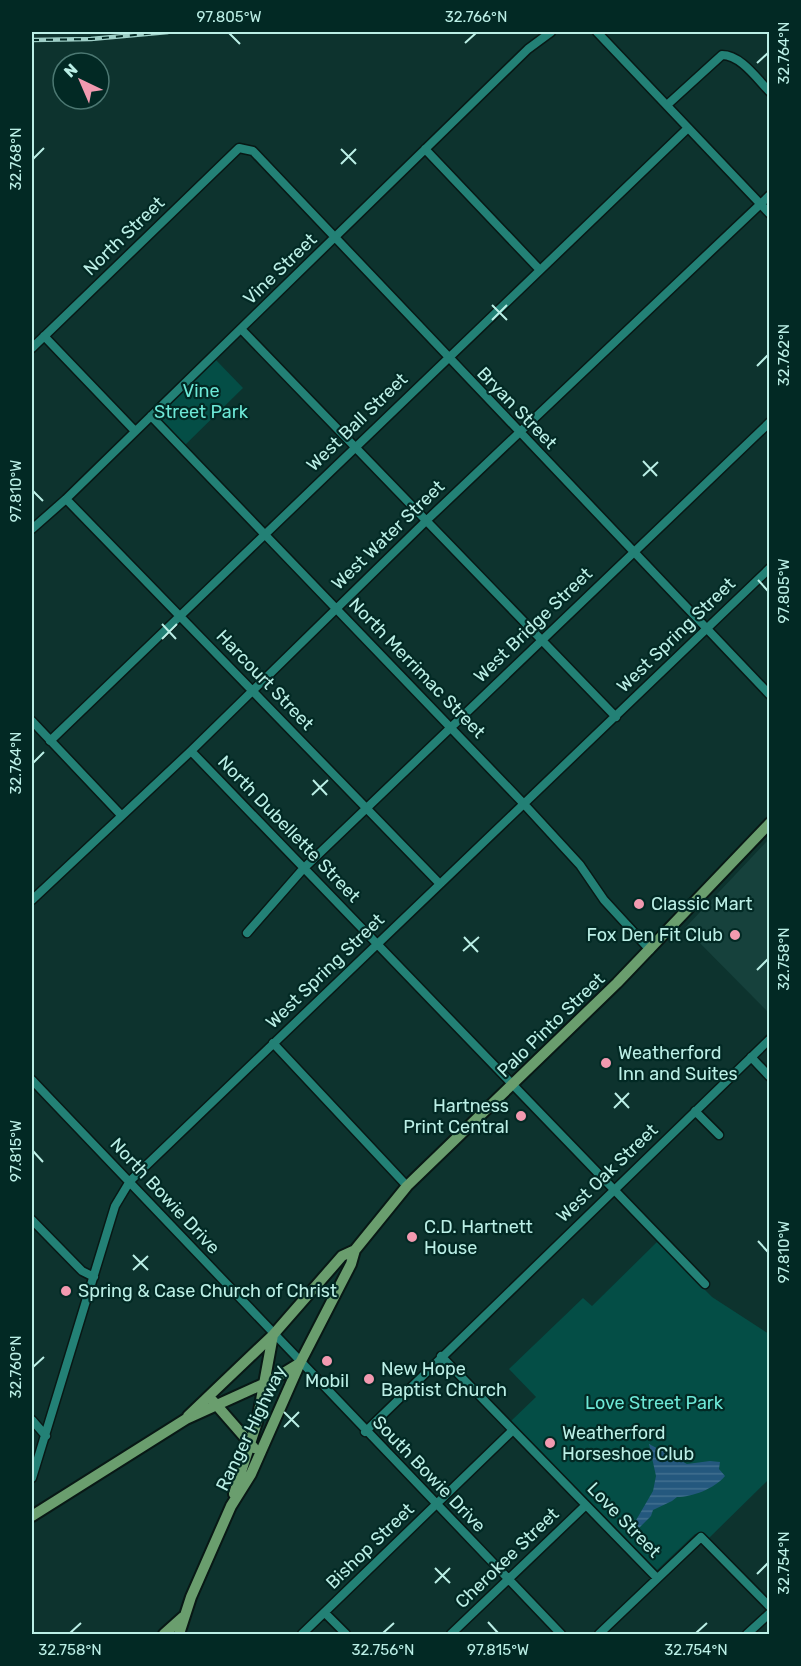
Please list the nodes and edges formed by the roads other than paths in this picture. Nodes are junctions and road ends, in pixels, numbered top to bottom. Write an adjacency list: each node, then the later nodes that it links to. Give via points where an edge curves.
1 (551, 32): 7 (street, Vine Street, via 528,49)
2 (597, 32): 4 (street)
3 (770, 92): 4 (street, via 730,55 722,55)
4 (667, 105): 5 (street)
5 (688, 128): 9 (street); 12 (street, West Ball Street)
6 (239, 148): 11 (street, Bryan Street, via 253,151); 14 (street, North Street)
7 (425, 149): 11 (street, Vine Street); 12 (street)
8 (770, 195): 9 (street, West Water Street)
9 (760, 204): 10 (street); 20 (street, West Water Street)
10 (770, 214)
11 (334, 238): 13 (street, Vine Street); 16 (street, Bryan Street)
12 (540, 270): 16 (street, West Ball Street)
13 (241, 329): 17 (street, Vine Street); 21 (street)
14 (44, 336): 15 (street, North Street); 19 (street)
15 (32, 348)
16 (447, 358): 20 (street, Bryan Street); 21 (street, West Ball Street)
17 (151, 416): 19 (street, Vine Street); 25 (street, North Merrimac Street)
18 (770, 422): 26 (street, West Bridge Street)
19 (135, 431): 22 (street, Vine Street)
20 (518, 432): 23 (street, West Water Street); 26 (street, Bryan Street)
21 (355, 447): 23 (street); 25 (street, West Ball Street)
22 (66, 499): 24 (street, Vine Street); 29 (street, Harcourt Street)
23 (427, 520): 28 (street, West Water Street); 31 (street)
24 (33, 525)
25 (265, 534): 28 (street, North Merrimac Street); 29 (street, West Ball Street)
26 (633, 552): 30 (street, Bryan Street); 31 (street, West Bridge Street)
27 (770, 568): 30 (street, West Spring Street)
28 (336, 609): 32 (street, West Water Street); 36 (street, North Merrimac Street)
29 (179, 616): 32 (street, Harcourt Street); 37 (street, West Ball Street)
30 (707, 628): 33 (street, Bryan Street); 34 (street, West Spring Street)
31 (542, 640): 34 (street); 36 (street, West Bridge Street)
32 (252, 691): 38 (street, West Water Street); 40 (street, Harcourt Street)
33 (770, 695)
34 (616, 717): 39 (street, West Spring Street)
35 (32, 721): 37 (street)
36 (450, 727): 39 (street, North Merrimac Street); 40 (street, West Bridge Street)
37 (50, 741): 41 (street)
38 (192, 751): 41 (street, West Water Street); 43 (street, North Dubellette Street)
39 (523, 803): 44 (street, West Spring Street); 48 (street, North Merrimac Street)
40 (366, 809): 43 (street, West Bridge Street); 44 (street, Harcourt Street)
41 (121, 815): 45 (street, West Water Street)
42 (770, 823): 48 (main road, Palo Pinto Street)
43 (303, 869): 46 (street, West Bridge Street); 47 (street, North Dubellette Street)
44 (440, 884): 47 (street, West Spring Street)
45 (32, 900)
46 (247, 933)
47 (377, 944): 50 (street, West Spring Street); 54 (street, North Dubellette Street)
48 (650, 950): 54 (main road, Palo Pinto Street)
49 (770, 1039): 51 (street, West Oak Street)
50 (273, 1043): 57 (street, West Spring Street); 58 (street)
51 (751, 1057): 52 (street); 55 (street, West Oak Street)
52 (770, 1077)
53 (32, 1080): 57 (street, North Bowie Drive)
54 (512, 1087): 58 (main road, Palo Pinto Street); 59 (street, North Dubellette Street)
55 (695, 1111): 56 (street); 59 (street, West Oak Street)
56 (719, 1135)
57 (130, 1182): 61 (street, West Spring Street, via 115,1206); 64 (street, North Bowie Drive)
58 (407, 1186): 62 (main road, Palo Pinto Street, via 354,1250 342,1256)
59 (612, 1189): 63 (street, North Dubellette Street); 65 (street, West Oak Street)
60 (32, 1220): 61 (street, via 82,1271)
61 (94, 1277): 72 (street, West Spring Street)
62 (334, 1278): 64 (main road, Palo Pinto Street); 66 (main road, Palo Pinto Street, via 323,1315)
63 (705, 1284)
64 (273, 1335): 66 (street, South Bowie Drive); 67 (main road, Ranger Highway); 68 (main road, Palo Pinto Street)
65 (441, 1356): 70 (street, Love Street); 71 (street, West Oak Street)
66 (300, 1363): 67 (main road); 71 (street, South Bowie Drive); 74 (main road, Ranger Highway)
67 (264, 1384): 68 (main road); 73 (main road, Ranger Highway)
68 (213, 1401): 73 (main road); 79 (main road)
69 (32, 1420): 72 (street)
70 (513, 1430): 76 (street, Love Street); 78 (street, Bishop Street)
71 (365, 1432): 78 (street, South Bowie Drive)
72 (46, 1436): 75 (street, West Spring Street)
73 (251, 1444): 74 (main road); 77 (main road, Ranger Highway)
74 (260, 1454): 77 (main road, Ranger Highway)
75 (32, 1478)
76 (586, 1505): 80 (street, Love Street); 81 (street, Cherokee Street)
77 (231, 1506): 85 (main road, Ranger Highway)
78 (436, 1506): 81 (street, South Bowie Drive); 83 (street, Bishop Street)
79 (32, 1516)
80 (657, 1578): 82 (street, via 701,1537); 92 (street)
81 (508, 1580): 90 (street, Cherokee Street); 91 (street, South Bowie Drive)
82 (770, 1606)
83 (325, 1613): 88 (street, Bishop Street); 89 (street)
84 (770, 1613): 93 (street)
85 (185, 1615): 86 (main road); 87 (main road, Ranger Highway)
86 (164, 1635)
87 (179, 1635)
88 (302, 1635)
89 (346, 1635)
90 (451, 1635)
91 (561, 1635)
92 (599, 1635)
93 (747, 1635)

